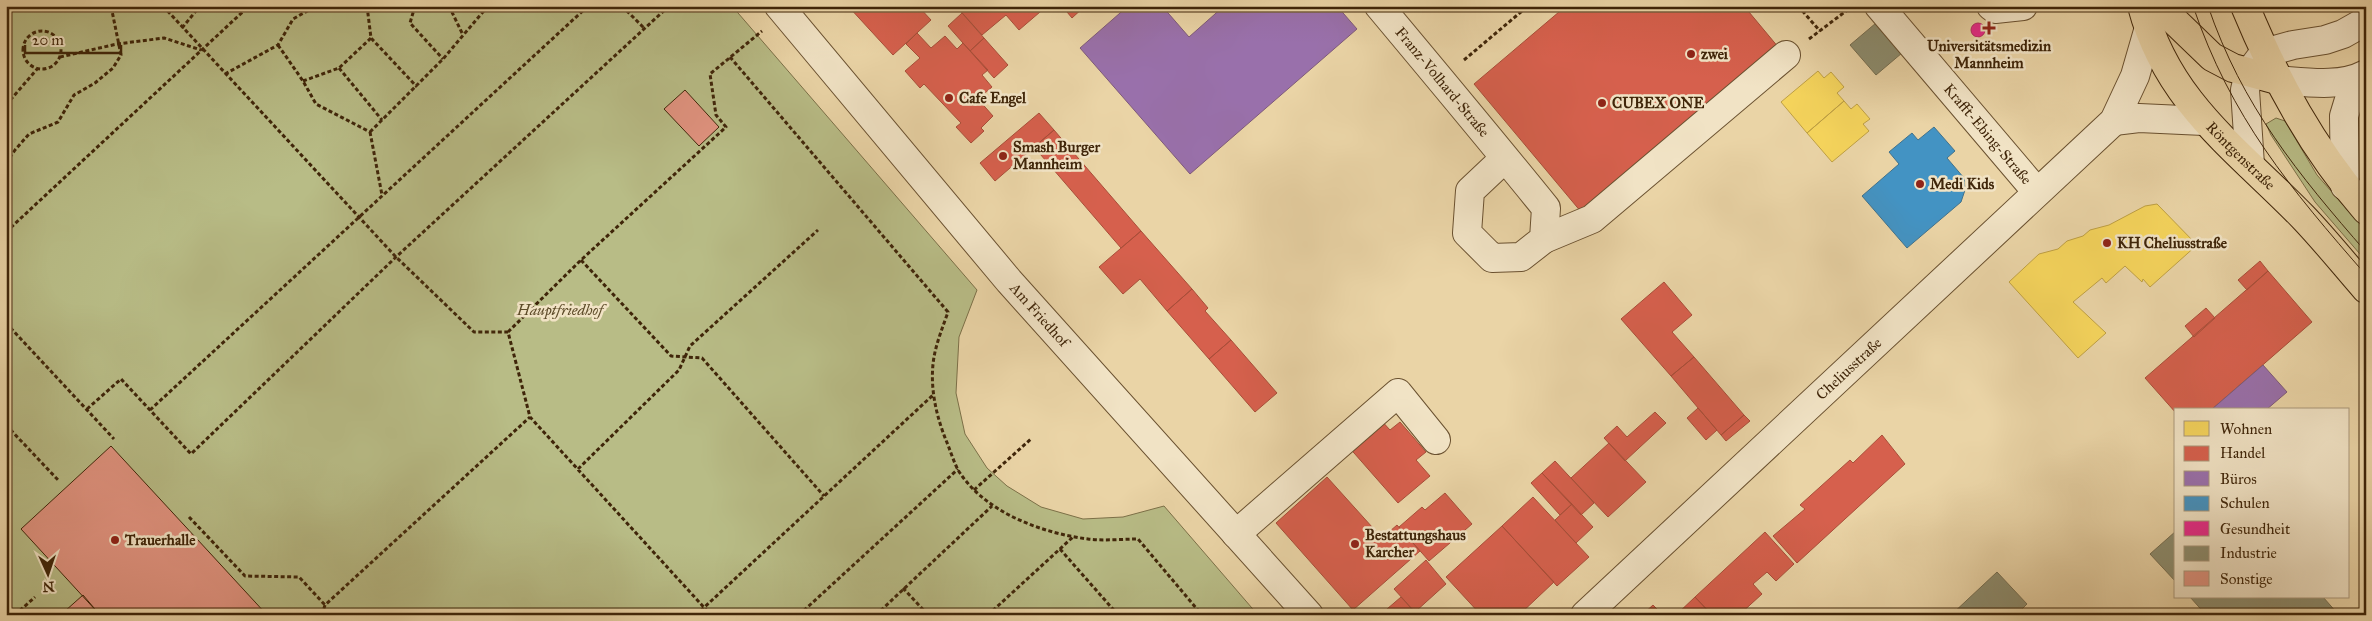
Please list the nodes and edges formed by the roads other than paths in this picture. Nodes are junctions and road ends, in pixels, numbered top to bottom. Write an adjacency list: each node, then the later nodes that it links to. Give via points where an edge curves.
1 (1379, 6): 16 (street, Franz-Volhard-Straße)
2 (1879, 6): 19 (street, Krafft-Ebing-Straße)
3 (1991, 6): 4 (street, via 1996,9)
4 (2023, 6)
5 (2159, 6): 11 (main road, via 2212,57)
6 (2246, 6): 11 (main road)
7 (782, 9): 24 (street, Am Friedhof, via 1009,281)
8 (2145, 19): 14 (street, Cheliusstraße, via 2135,76); 15 (main road, Röntgenstraße, via 2165,66)
9 (2366, 21): 11 (street, via 2343,34 2293,45)
10 (1786, 55): 21 (street, via 1592,219)
11 (2256, 63): 13 (main road); 17 (street, via 2245,98)
12 (2360, 77): 13 (street, via 2312,83); 18 (street, via 2344,116)
13 (2277, 80): 18 (main road)
14 (2114, 121): 15 (street, via 2148,118); 19 (street, Cheliusstraße)
15 (2204, 121): 17 (main road, Röntgenstraße)
16 (1506, 158): 21 (street, Franz-Volhard-Straße, via 1546,208); 21 (street, via 1470,191 1467,233 1492,258 1521,257)
17 (2250, 165): 22 (main road, Röntgenstraße, via 2304,218)
18 (2345, 186): 20 (main road)
19 (2037, 192): 26 (street, Cheliusstraße)
20 (2366, 210)
21 (1544, 239)
22 (2366, 289)
23 (1436, 440): 24 (street, via 1398,393)
24 (1236, 534): 25 (street, Am Friedhof)
25 (1309, 615)
26 (1585, 615)

